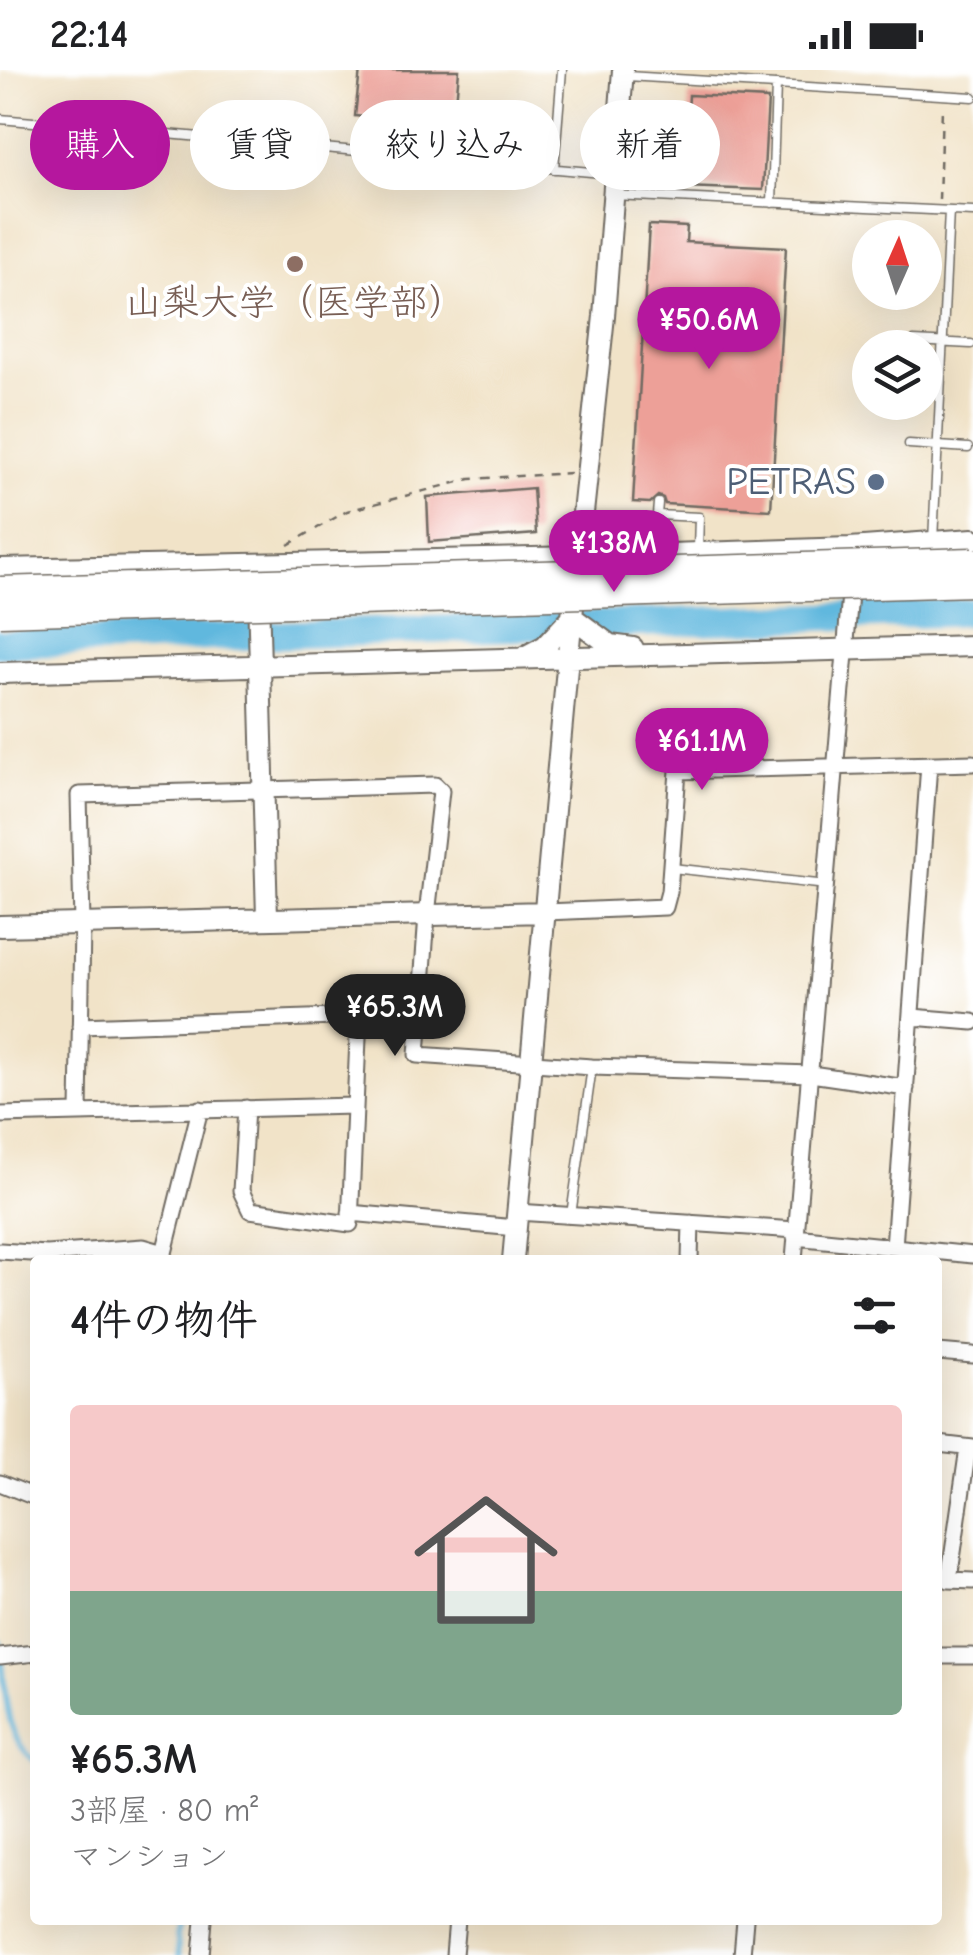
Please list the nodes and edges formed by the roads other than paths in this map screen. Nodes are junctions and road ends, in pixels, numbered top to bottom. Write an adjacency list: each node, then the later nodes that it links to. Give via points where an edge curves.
1 (562, 70): 5 (lane)
2 (622, 73): 3 (lane); 6 (street)
3 (776, 85): 4 (lane); 11 (lane)
4 (973, 96)
5 (560, 100)
6 (620, 100)
7 (0, 119): 8 (lane)
8 (350, 151)
9 (614, 190): 26 (street)
10 (660, 190): 11 (lane)
11 (772, 202): 12 (lane)
12 (949, 211): 13 (lane); 14 (lane)
13 (973, 212)
14 (943, 342): 15 (lane); 17 (lane)
15 (970, 344)
16 (909, 444): 17 (lane)
17 (938, 446): 18 (lane); 21 (lane)
18 (968, 448)
19 (658, 504): 23 (lane, via 657,515 699,517)
20 (973, 539): 21 (street)
21 (933, 540): 22 (street)
22 (850, 548): 23 (street); 35 (street)
23 (698, 553): 24 (street)
24 (628, 556): 26 (street); 33 (street, via 595,578)
25 (490, 558): 26 (street); 28 (street); 33 (street, via 534,569)
26 (578, 558): 33 (street)
27 (973, 562): 31 (highway, bridge)
28 (256, 564): 29 (street); 39 (street)
29 (0, 569)
30 (973, 582): 32 (highway, bridge)
31 (0, 591)
32 (0, 612)
33 (569, 619): 36 (street, via 620,648); 37 (street); 38 (street, via 545,646)
34 (973, 646): 35 (street)
35 (847, 651): 36 (street); 43 (street)
36 (704, 655): 37 (street)
37 (568, 659): 38 (street); 47 (street)
38 (519, 660): 39 (street)
39 (260, 667): 40 (street); 44 (street)
40 (0, 673)
41 (973, 763): 42 (street)
42 (929, 764): 43 (street); 54 (street)
43 (837, 766): 45 (street, via 678,771); 46 (street)
44 (263, 791): 48 (street, via 435,785 440,791); 49 (street); 50 (street, via 80,796)
45 (671, 868): 46 (lane); 47 (street, via 664,908)
46 (827, 885): 59 (street)
47 (546, 912): 48 (street); 57 (street)
48 (427, 915): 49 (street); 52 (street)
49 (267, 917): 50 (street)
50 (82, 924): 51 (street); 56 (street)
51 (0, 926)
52 (421, 1014): 53 (street); 57 (street, via 418,1055)
53 (360, 1016): 56 (street); 61 (street)
54 (912, 1017): 55 (street); 60 (street)
55 (973, 1022)
56 (80, 1026): 64 (street)
57 (532, 1061): 58 (street); 68 (street)
58 (592, 1067): 59 (street); 67 (lane)
59 (811, 1074): 60 (street); 70 (street)
60 (906, 1088): 71 (street)
61 (354, 1106): 62 (street); 66 (street)
62 (246, 1108): 63 (street); 66 (street, via 241,1191 250,1210 350,1224)
63 (200, 1109): 64 (street); 76 (street)
64 (80, 1112): 65 (street)
65 (0, 1115)
66 (350, 1213): 68 (street)
67 (571, 1216): 68 (street); 69 (street)
68 (516, 1220): 77 (street)
69 (691, 1223): 70 (street); 78 (street)
70 (796, 1233): 71 (street); 79 (street)
71 (894, 1247): 80 (street)
72 (0, 1250): 73 (street)
73 (34, 1255)
74 (66, 1255): 75 (street, via 143,1247)
75 (162, 1255)
76 (164, 1255)
77 (513, 1255)
78 (690, 1255)
79 (794, 1255)
80 (931, 1255)
81 (973, 1255): 82 (street)
82 (942, 1256)
83 (942, 1352): 84 (street)
84 (973, 1354)
85 (942, 1444): 86 (street)
86 (970, 1448): 89 (street, via 948,1580)
87 (0, 1483): 88 (street)
88 (30, 1495)
89 (973, 1582)
90 (942, 1656): 91 (street)
91 (973, 1656)
92 (204, 1925): 95 (street)
93 (456, 1925): 96 (street)
94 (745, 1925): 97 (street)
95 (201, 1955)
96 (454, 1955)
97 (742, 1955)

